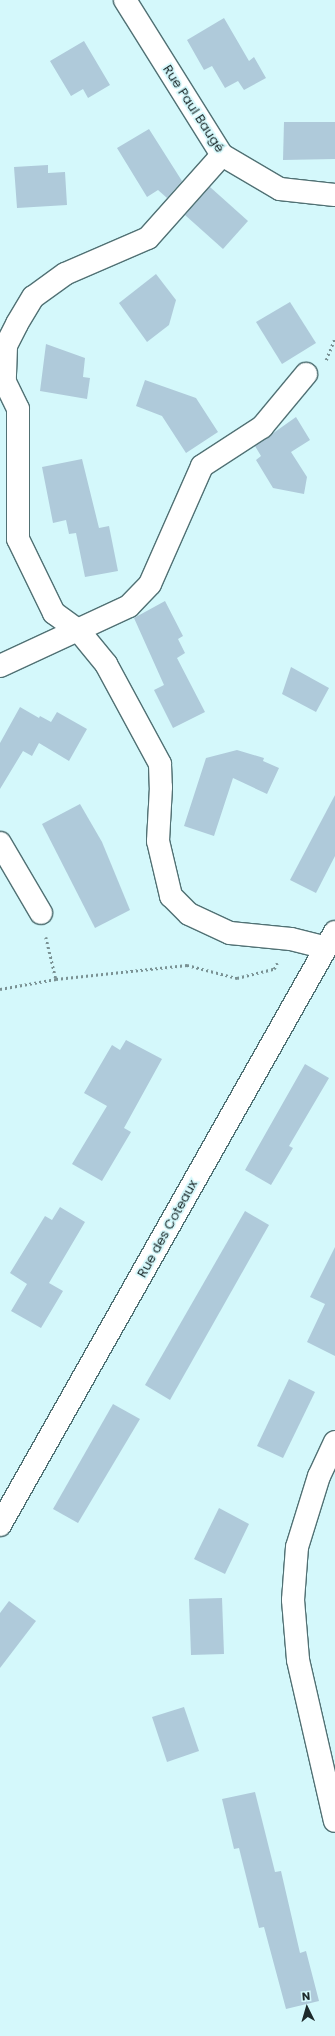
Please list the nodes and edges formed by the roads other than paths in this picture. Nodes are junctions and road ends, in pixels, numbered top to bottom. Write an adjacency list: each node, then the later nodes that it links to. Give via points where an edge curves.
1 (125, 0): 2 (street, Rue Paul Baugé)
2 (222, 155): 3 (street, Rue Paul Baugé, via 280,189); 5 (street, via 148,238 65,274 33,297 6,346 6,382 18,409 18,539 54,613)
3 (335, 195)
4 (306, 374): 5 (street, via 262,427 202,466 150,584 129,606)
5 (79, 631): 6 (street); 9 (street, via 106,664 160,764 162,788 158,841 171,896 188,914 230,933)
6 (0, 666)
7 (0, 843): 8 (street)
8 (41, 913)
9 (330, 940): 11 (street, Rue des Coteaux)
10 (335, 1442): 12 (street, via 319,1476 297,1547 292,1600 298,1660)
11 (0, 1525)
12 (335, 1821)

